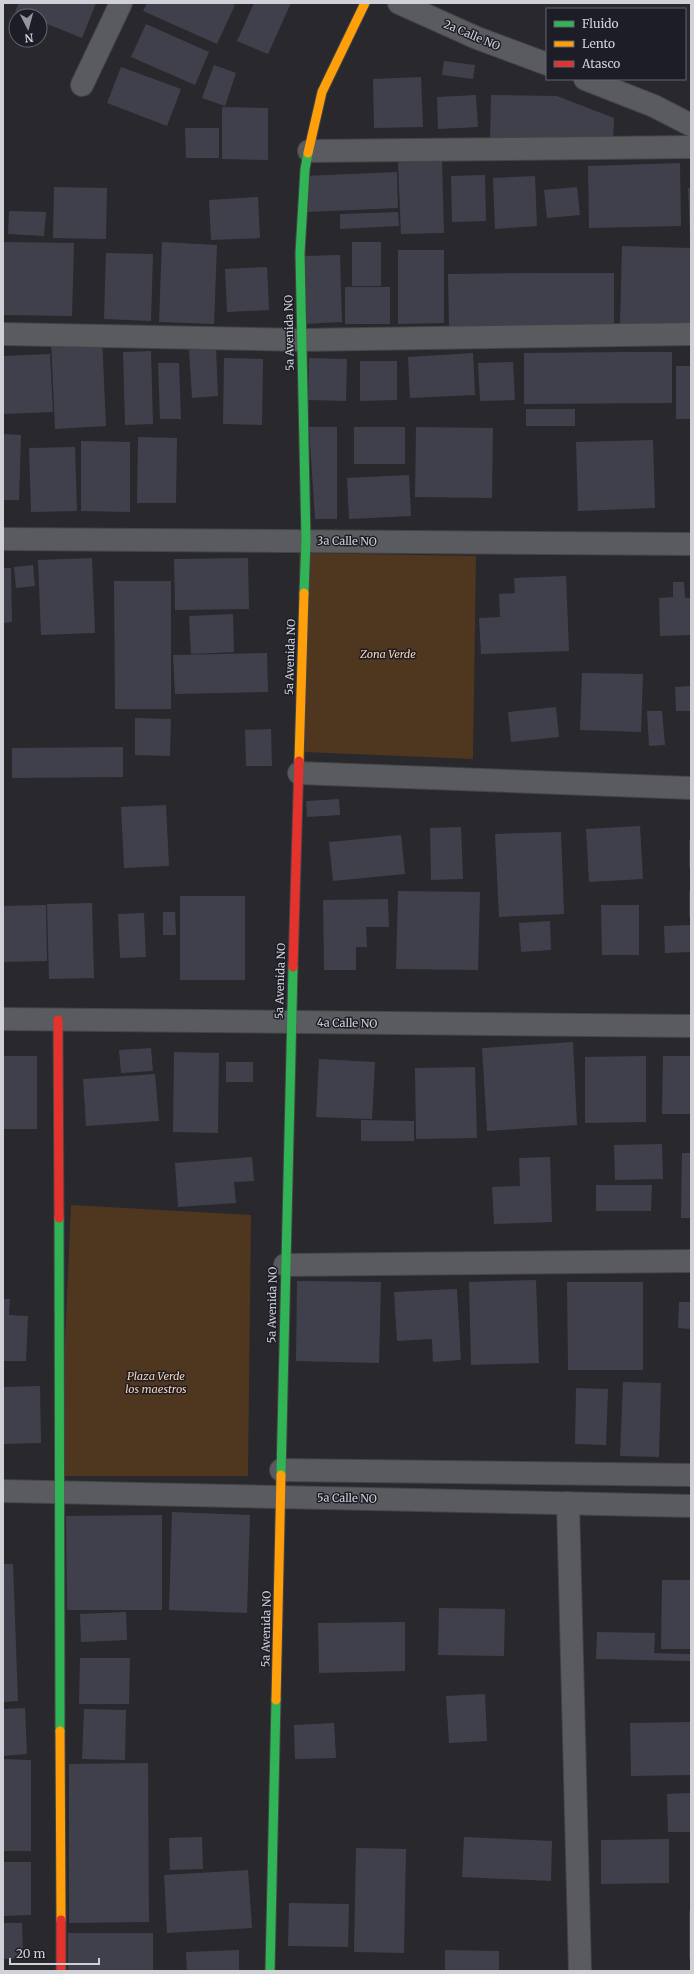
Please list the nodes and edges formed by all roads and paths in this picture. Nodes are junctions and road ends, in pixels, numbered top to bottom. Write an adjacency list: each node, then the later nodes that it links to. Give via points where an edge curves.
1 (122, 3): 6 (street)
2 (365, 3): 9 (street, 5a Avenida NO, via 322,92)
3 (399, 3): 4 (street, 2a Calle NO, via 478,38)
4 (546, 64)
5 (588, 80): 7 (street, via 654,106)
6 (82, 86)
7 (691, 125)
8 (691, 147): 9 (street)
9 (309, 150): 12 (street, 5a Avenida NO, via 305,169 300,253)
10 (3, 334): 12 (street)
11 (691, 334): 12 (street)
12 (301, 340): 14 (street, 5a Avenida NO)
13 (3, 539): 14 (street, 3a Calle NO)
14 (306, 540): 15 (street, 3a Calle NO); 16 (street, 5a Avenida NO)
15 (691, 544)
16 (298, 773): 17 (street); 20 (street, 5a Avenida NO)
17 (691, 788)
18 (3, 1019): 19 (street, 4a Calle NO)
19 (58, 1020): 20 (street, 4a Calle NO); 27 (street)
20 (291, 1022): 21 (street, 4a Calle NO); 23 (street, 5a Avenida NO)
21 (691, 1026)
22 (691, 1261): 23 (street)
23 (285, 1265): 24 (street, 5a Avenida NO)
24 (281, 1470): 25 (street); 28 (street, 5a Avenida NO)
25 (691, 1475)
26 (3, 1491): 27 (street, 5a Calle NO)
27 (59, 1492): 28 (street, 5a Calle NO); 31 (street)
28 (280, 1497): 29 (street, 5a Calle NO); 32 (street, 5a Avenida NO)
29 (568, 1503): 30 (street, 5a Calle NO); 33 (street)
30 (691, 1506)
31 (61, 1971)
32 (270, 1971)
33 (580, 1971)

